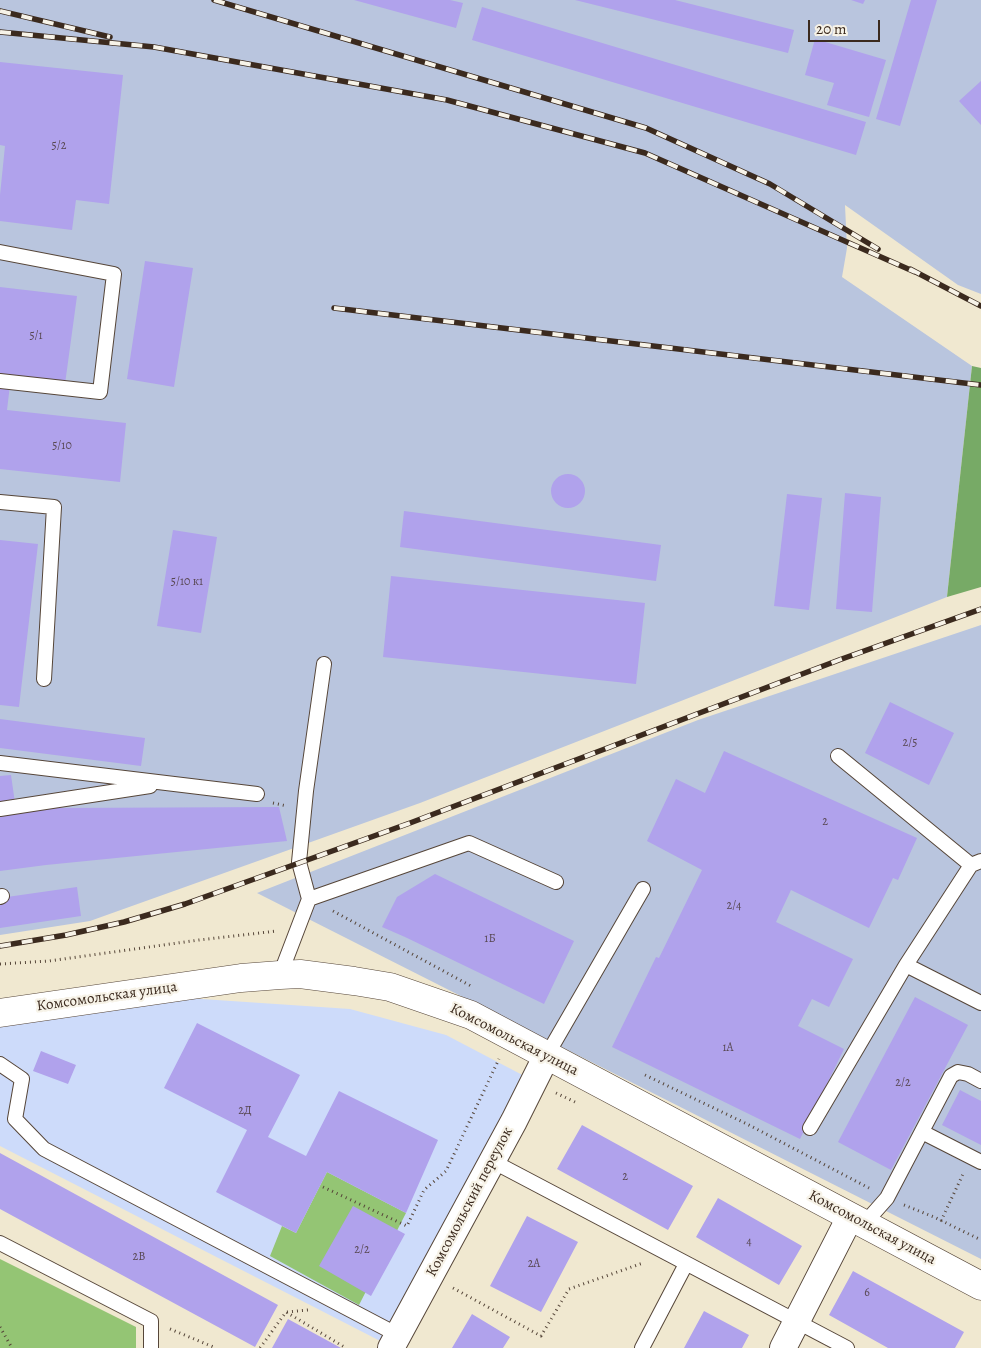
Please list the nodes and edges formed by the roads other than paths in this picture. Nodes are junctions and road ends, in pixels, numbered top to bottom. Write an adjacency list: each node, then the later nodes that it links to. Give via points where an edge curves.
1 (0, 252): 2 (lane, via 114,274 100,392)
2 (0, 381)
3 (0, 502): 5 (lane, via 54,508)
4 (324, 664): 14 (lane, via 299,862)
5 (44, 679)
6 (838, 756): 11 (lane)
7 (0, 764): 8 (lane)
8 (169, 784): 9 (lane); 10 (lane)
9 (257, 794)
10 (0, 809)
11 (976, 863): 15 (lane)
12 (556, 882): 14 (lane, via 469,843)
13 (643, 889): 19 (lane)
14 (309, 899): 16 (lane)
15 (906, 965): 17 (lane); 22 (lane)
16 (280, 975): 18 (street, Комсомольская улица); 19 (street, Комсомольская улица, via 300,974 390,987 471,1015)
17 (981, 1003)
18 (0, 1013)
19 (547, 1055): 24 (street, Комсомольский переулок); 26 (street, Комсомольская улица)
20 (0, 1064): 31 (lane, via 22,1078 15,1119 44,1149)
21 (981, 1080): 23 (lane, via 958,1072 952,1076)
22 (810, 1128)
23 (922, 1132): 25 (lane); 26 (lane, via 887,1198)
24 (492, 1161): 28 (lane); 31 (street, Комсомольский переулок)
25 (981, 1162)
26 (857, 1220): 29 (street, Комсомольская улица); 30 (street)
27 (0, 1243): 32 (lane, via 151,1321)
28 (686, 1264): 30 (lane); 33 (lane)
29 (981, 1286)
30 (796, 1322): 34 (street); 35 (lane)
31 (394, 1342)
32 (151, 1348)
33 (642, 1348)
34 (783, 1348)
35 (847, 1348)

